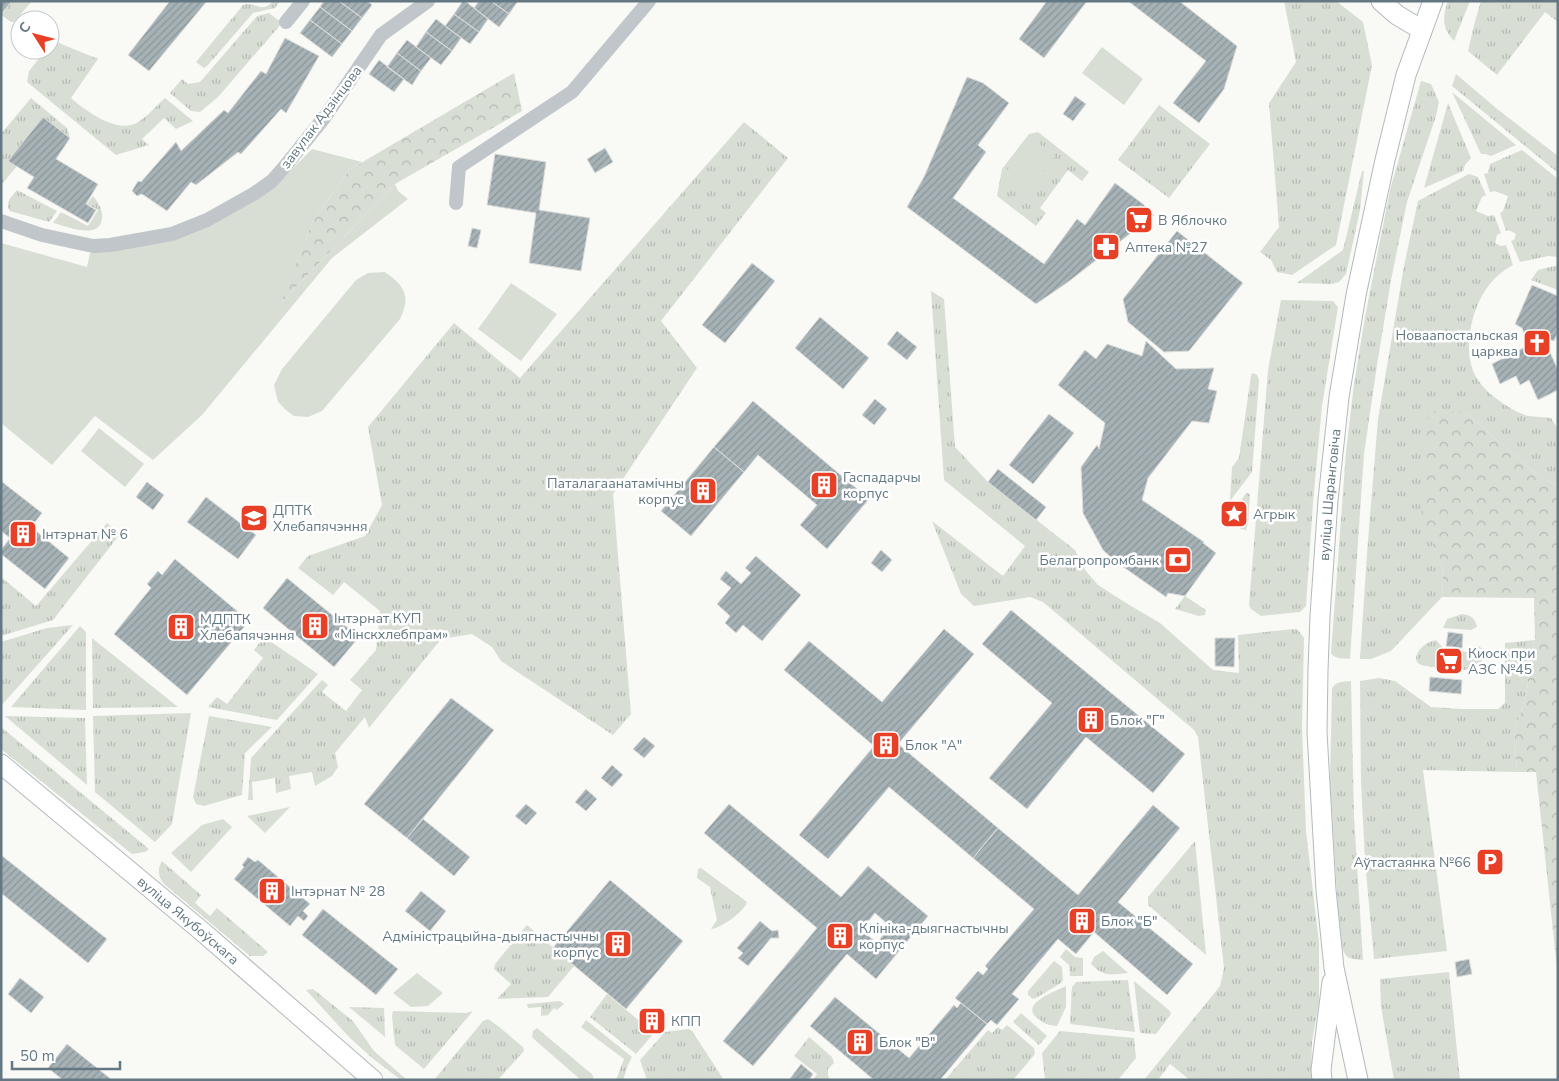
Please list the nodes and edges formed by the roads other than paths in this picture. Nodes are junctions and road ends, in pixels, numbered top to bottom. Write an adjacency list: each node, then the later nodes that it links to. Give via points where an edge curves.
1 (302, 1): 6 (street)
2 (428, 1): 9 (street, завулак Адзінцова, via 381,34 324,118 272,180 256,194 207,220 172,234 93,246 42,235)
3 (649, 1): 8 (street, via 572,92 459,167)
4 (1381, 1): 7 (main road)
5 (1433, 1): 7 (main road, вуліца Шаранговіча)
6 (286, 22)
7 (1422, 30): 11 (main road, вуліца Шаранговіча, via 1392,132 1356,295 1339,397 1328,500 1318,661 1318,732 1326,890)
8 (456, 203)
9 (1, 221)
10 (1, 764): 12 (main road, вуліца Якубоўскага)
11 (1334, 968): 13 (main road, вуліца Шаранговіча); 14 (main road, вуліца Шаранговіча)
12 (374, 1080)
13 (1322, 1080)
14 (1358, 1080)

